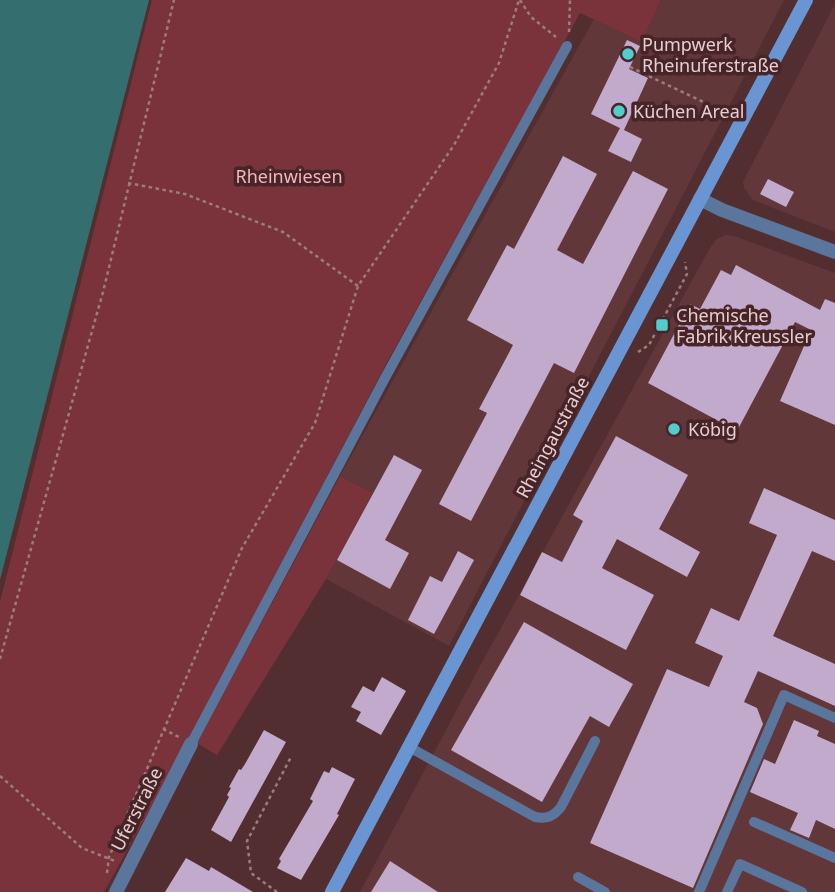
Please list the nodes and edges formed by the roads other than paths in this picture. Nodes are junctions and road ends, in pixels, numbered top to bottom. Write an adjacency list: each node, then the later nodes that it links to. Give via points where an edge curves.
1 (806, 0): 3 (street, Rheingaustraße)
2 (567, 46): 7 (lane)
3 (700, 199): 4 (street); 8 (street, Rheingaustraße)
4 (835, 252)
5 (835, 718): 15 (lane, via 784,695)
6 (595, 741): 8 (lane, via 561,807 545,818 534,817)
7 (191, 744): 12 (street, Uferstraße)
8 (409, 747): 13 (street, Rheingaustraße)
9 (754, 821): 10 (lane)
10 (835, 859)
11 (578, 877): 14 (lane)
12 (116, 892)
13 (332, 892)
14 (605, 892)
15 (699, 892)
16 (727, 892): 17 (lane, via 740,864)
17 (802, 892)

